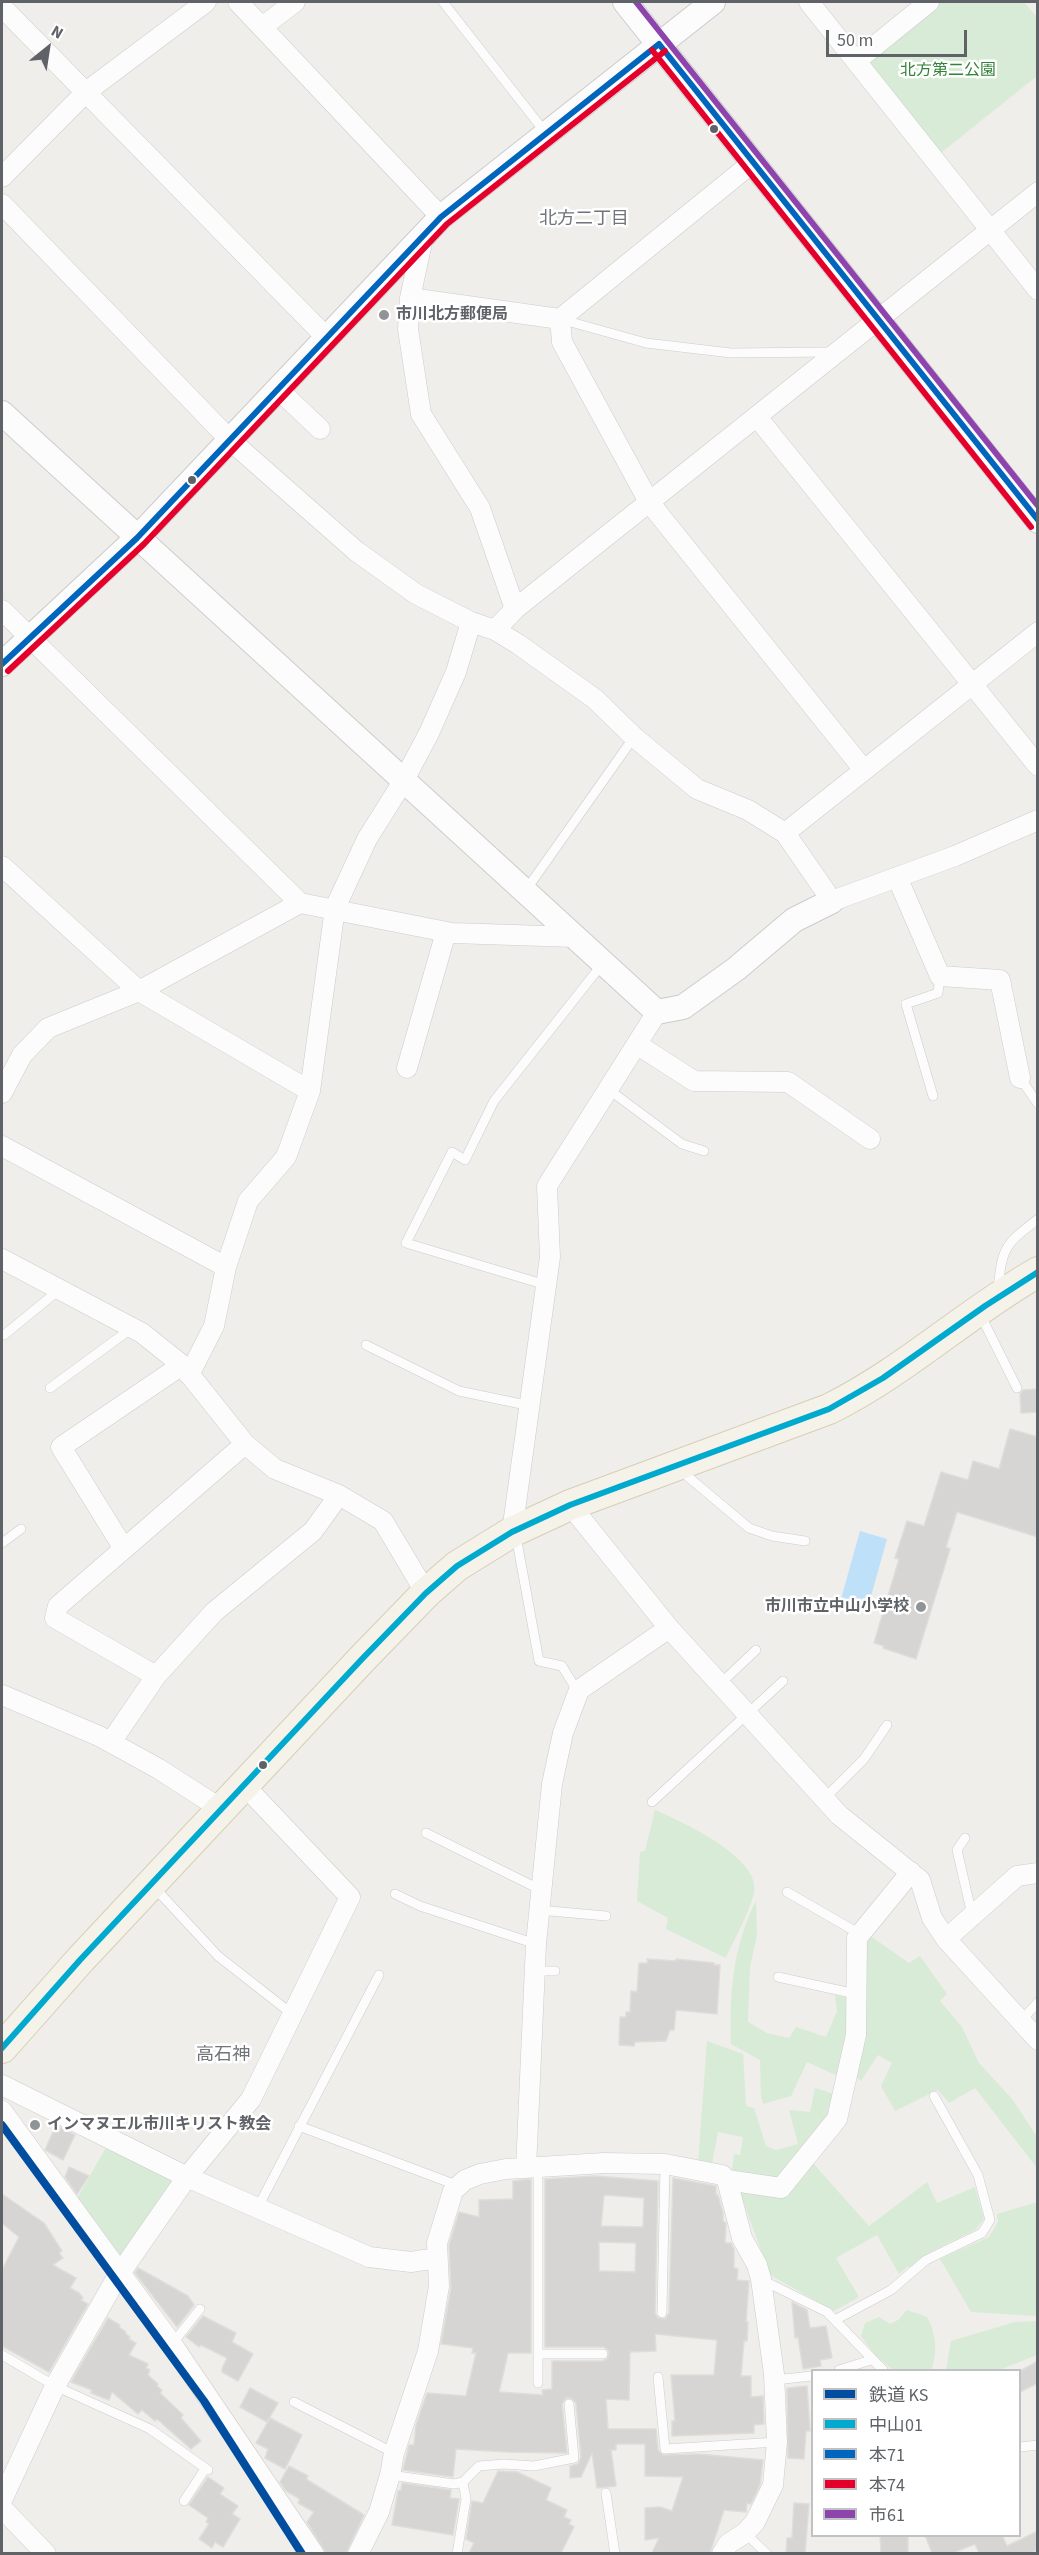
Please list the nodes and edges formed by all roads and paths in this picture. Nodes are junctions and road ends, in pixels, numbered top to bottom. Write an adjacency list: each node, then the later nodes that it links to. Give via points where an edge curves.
1 (206, 2): 13 (street)
2 (238, 2): 10 (street)
3 (295, 2): 10 (street)
4 (443, 2): 14 (lane)
5 (625, 2): 11 (street)
6 (712, 2): 11 (street)
7 (809, 2): 12 (street)
8 (929, 2): 12 (street)
9 (2, 7): 13 (street)
10 (262, 27): 19 (street)
11 (659, 44): 14 (street); 15 (street)
12 (856, 61): 20 (street)
13 (86, 92): 16 (street); 26 (street)
14 (547, 134): 19 (street)
15 (752, 164): 24 (street); 25 (street)
16 (2, 177)
17 (1038, 192): 20 (street)
18 (2, 204): 32 (street)
19 (441, 217): 21 (street)
20 (990, 230): 22 (street); 25 (street)
21 (423, 238): 23 (street); 26 (street)
22 (1038, 290)
23 (410, 298): 24 (street); 36 (street, via 408,328 421,414 480,508)
24 (560, 319): 27 (lane, via 646,343 720,352); 33 (street, via 562,342)
25 (878, 320): 27 (street); 34 (street)
26 (327, 339): 28 (street)
27 (839, 352): 30 (street)
28 (279, 390): 31 (street); 32 (street)
29 (2, 413): 35 (street)
30 (757, 417): 33 (street); 43 (street)
31 (320, 429)
32 (231, 441): 35 (street); 38 (street, via 356,551 416,594)
33 (649, 502): 36 (street); 46 (street)
34 (1038, 521)
35 (137, 538): 41 (street); 47 (street)
36 (515, 609): 39 (street)
37 (2, 610): 41 (street)
38 (471, 622): 39 (street); 47 (street, via 449,689)
39 (495, 630): 44 (street, via 595,699)
40 (1038, 632): 43 (street)
41 (30, 636): 42 (street); 54 (street)
42 (2, 664)
43 (973, 684): 45 (street); 46 (street)
44 (634, 737): 49 (street, via 697,789 748,810); 52 (lane)
45 (1038, 766)
46 (864, 770): 49 (street)
47 (404, 780): 52 (street); 55 (street, via 367,839)
48 (1038, 820): 51 (street)
49 (785, 833): 53 (street)
50 (2, 866): 60 (street)
51 (897, 877): 53 (street); 59 (street)
52 (525, 892): 57 (street)
53 (832, 901): 61 (street, via 794,920 683,1007)
54 (300, 903): 55 (street); 60 (street)
55 (335, 908): 56 (street); 66 (street)
56 (446, 932): 57 (street); 63 (street)
57 (575, 937): 58 (street)
58 (603, 963): 61 (street); 77 (lane, via 494,1101 465,1160 452,1152 406,1243)
59 (940, 976): 64 (street, via 1000,980); 68 (lane, via 938,993 906,1004)
60 (139, 991): 66 (street); 67 (street, via 48,1028 22,1055)
61 (657, 1012): 62 (street)
62 (638, 1045): 65 (street); 70 (street, via 694,1081 788,1082)
63 (407, 1068)
64 (1020, 1078): 69 (lane)
65 (608, 1089): 72 (lane, via 682,1144); 77 (street, via 548,1186 550,1257)
66 (310, 1091): 75 (street, via 286,1157 248,1201)
67 (2, 1093)
68 (933, 1096)
69 (1038, 1104)
70 (870, 1139)
71 (2, 1146): 75 (street)
72 (704, 1151)
73 (1038, 1219): 79 (lane, via 1014,1237 1002,1257)
74 (2, 1259): 78 (street)
75 (226, 1267): 83 (street, via 214,1326)
76 (1038, 1272): 79 (main road)
77 (546, 1285): 86 (street)
78 (59, 1290): 80 (street); 81 (lane)
79 (987, 1302): 85 (lane); 88 (main road, via 856,1395)
80 (132, 1328): 83 (street); 84 (lane)
81 (4, 1335)
82 (366, 1345): 86 (lane, via 459,1391)
83 (186, 1370): 87 (street); 95 (street, via 60,1448)
84 (50, 1388)
85 (1017, 1388)
86 (531, 1406): 92 (street)
87 (245, 1444): 89 (street, via 275,1469); 95 (street)
88 (676, 1466): 90 (main road); 93 (lane, via 749,1528)
89 (339, 1495): 96 (street, via 383,1521); 99 (street, via 313,1531 214,1612)
90 (570, 1505): 92 (main road); 97 (street)
91 (21, 1529): 94 (lane)
92 (513, 1532): 96 (main road, via 457,1566); 102 (lane, via 539,1661 562,1666)
93 (805, 1541)
94 (2, 1543)
95 (124, 1549): 99 (street, via 58,1606 55,1618)
96 (426, 1593): 107 (main road)
97 (669, 1628): 101 (street); 102 (street)
98 (756, 1650): 101 (lane)
99 (156, 1676): 106 (street)
100 (783, 1681): 104 (lane)
101 (720, 1684): 104 (street)
102 (578, 1692): 116 (street, via 563,1733 552,1784)
103 (2, 1695): 106 (street)
104 (749, 1715): 108 (street); 109 (lane)
105 (887, 1725): 108 (lane, via 864,1759)
106 (111, 1742): 110 (street)
107 (244, 1785): 110 (main road); 131 (street, via 350,1897)
108 (825, 1799): 113 (street, via 839,1815)
109 (651, 1802)
110 (221, 1809): 115 (main road)
111 (426, 1833): 116 (lane)
112 (964, 1838): 120 (lane, via 957,1850)
113 (911, 1872): 122 (street); 123 (street, via 920,1880 932,1918)
114 (1038, 1873): 120 (street, via 1017,1876)
115 (153, 1885): 131 (lane, via 218,1956); 134 (main road)
116 (541, 1890): 119 (street)
117 (787, 1892): 122 (lane)
118 (395, 1894): 124 (lane)
119 (539, 1910): 121 (lane); 124 (street)
120 (972, 1915): 123 (street)
121 (606, 1916)
122 (860, 1934): 129 (street)
123 (946, 1939): 132 (street)
124 (536, 1944): 125 (street)
125 (534, 1971): 126 (lane); 140 (street)
126 (555, 1971)
127 (379, 1975): 138 (lane)
128 (778, 1977): 129 (lane)
129 (856, 1994): 142 (street, via 856,2035 837,2119 781,2188)
130 (1038, 2002): 132 (lane)
131 (292, 2014): 141 (street, via 251,2099)
132 (1022, 2020): 133 (street)
133 (1038, 2040)
134 (2, 2048)
135 (2, 2085): 141 (street)
136 (934, 2096): 150 (lane, via 978,2175 990,2220 982,2233 926,2260 891,2290)
137 (2, 2111): 146 (street)
138 (299, 2126): 143 (lane); 144 (lane)
139 (665, 2164): 140 (street); 142 (street, via 716,2173); 149 (lane)
140 (532, 2168): 143 (street, via 480,2174); 152 (lane)
141 (187, 2177): 144 (street); 146 (street)
142 (727, 2180): 147 (street, via 742,2238)
143 (459, 2186): 145 (street, via 453,2192)
144 (258, 2207): 145 (street, via 369,2257 411,2262)
145 (436, 2258): 168 (street, via 439,2286 428,2351)
146 (121, 2273): 151 (street); 162 (street)
147 (760, 2279): 150 (lane, via 827,2312); 160 (street)
148 (200, 2309): 151 (lane)
149 (662, 2313)
150 (835, 2320): 155 (lane)
151 (172, 2344): 177 (street)
152 (537, 2354): 153 (lane); 161 (lane)
153 (603, 2354)
154 (2, 2355): 162 (lane)
155 (871, 2360): 156 (lane); 157 (lane)
156 (842, 2369)
157 (882, 2369)
158 (811, 2376): 160 (lane)
159 (658, 2378): 165 (lane, via 665,2449)
160 (774, 2380): 165 (street)
161 (538, 2383)
162 (55, 2386): 172 (street); 173 (lane, via 150,2429 206,2469)
163 (294, 2402): 168 (lane)
164 (569, 2404): 170 (lane, via 574,2458 534,2466 479,2466)
165 (777, 2442): 175 (street, via 773,2485 755,2522)
166 (1038, 2445): 167 (lane)
167 (1021, 2447)
168 (394, 2453): 169 (street)
169 (390, 2475): 170 (lane); 178 (street, via 379,2512)
170 (463, 2482): 179 (lane, via 466,2499)
171 (606, 2493): 180 (lane)
172 (2, 2500)
173 (184, 2501)
174 (2, 2508): 176 (street)
175 (745, 2533): 181 (street); 182 (lane)
176 (46, 2553)
177 (314, 2553)
178 (358, 2553)
179 (457, 2553)
180 (615, 2553)
181 (722, 2553)
182 (767, 2553)

